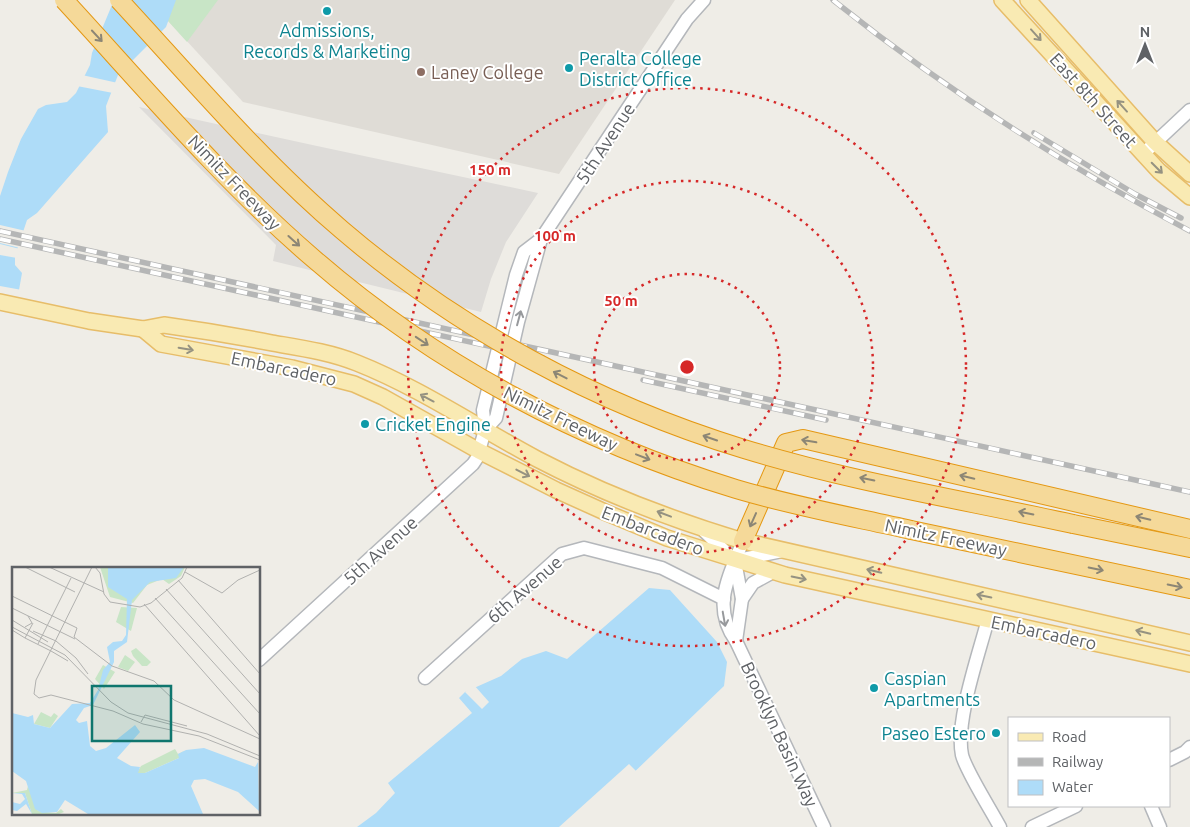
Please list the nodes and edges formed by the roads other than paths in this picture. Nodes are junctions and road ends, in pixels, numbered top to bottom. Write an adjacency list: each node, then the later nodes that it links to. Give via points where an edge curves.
1 (64, 0): 22 (highway, Nimitz Freeway, one-way to 22, bridge, via 233,182 301,248 403,328 502,390 612,444 738,489 814,509)
2 (119, 0): 18 (highway, one-way to 2, bridge, via 825,470 746,450 627,406 521,354 421,291 342,230 262,155)
3 (704, 0): 13 (street, 5th Avenue, via 687,19 541,239 496,418)
4 (1028, 0): 7 (main road, East 8th Street, one-way to 4)
5 (1005, 1): 8 (main road, East 8th Street, one-way to 8)
6 (1190, 110): 7 (street)
7 (1155, 142): 8 (street); 9 (main road, East 8th Street)
8 (1143, 154): 10 (main road, East 8th Street, one-way to 10)
9 (1190, 174)
10 (1190, 197)
11 (0, 302): 12 (main road, Embarcadero)
12 (143, 329): 13 (main road, Embarcadero, one-way to 12, via 355,362 310,350 211,332 164,325); 14 (main road, Embarcadero, one-way to 14, via 161,344 327,375 354,384 427,420)
13 (485, 430): 14 (street, 5th Avenue); 15 (main road, Embarcadero, one-way to 13, via 587,484)
14 (479, 451): 20 (main road, Embarcadero, one-way to 20, via 607,513); 28 (street, 5th Avenue, via 468,470)
15 (699, 527): 17 (main road, Embarcadero); 20 (street)
16 (1190, 530): 17 (highway, one-way to 17, via 803,439 786,443)
17 (743, 541): 19 (main road, Embarcadero); 20 (street, Brooklyn Basin Way)
18 (1190, 548)
19 (785, 551): 20 (street); 27 (main road, Embarcadero, one-way to 19)
20 (735, 561): 21 (main road, Embarcadero); 23 (street, Brooklyn Basin Way); 24 (street, Brooklyn Basin Way)
21 (773, 572): 24 (street, via 753,583); 25 (main road, Embarcadero, one-way to 25)
22 (1190, 589)
23 (724, 599): 26 (street, Brooklyn Basin Way, one-way to 26, via 726,628); 30 (street, 6th Avenue, via 662,568 584,548 562,554)
24 (742, 599): 26 (street, Brooklyn Basin Way)
25 (988, 619): 29 (main road, Embarcadero); 36 (street, via 962,719 962,757)
26 (736, 641): 35 (street, Brooklyn Basin Way)
27 (1190, 643)
28 (260, 659)
29 (1190, 664)
30 (426, 678)
31 (1190, 747): 32 (street)
32 (1170, 760)
33 (1074, 807): 37 (street)
34 (1151, 807): 38 (street)
35 (824, 827)
36 (1000, 827)
37 (1032, 827)
38 (1160, 827)

